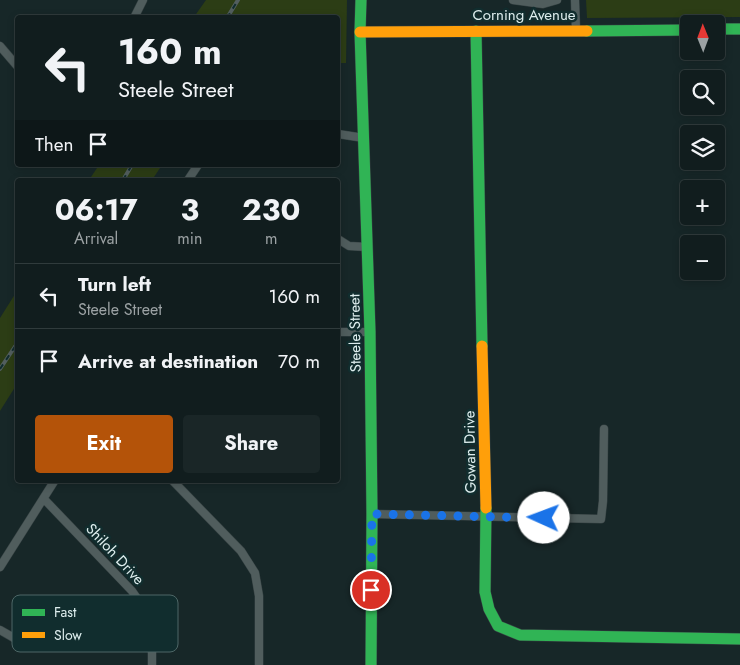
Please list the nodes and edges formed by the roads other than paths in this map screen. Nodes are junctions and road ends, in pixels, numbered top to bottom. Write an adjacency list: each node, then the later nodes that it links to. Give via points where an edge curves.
1 (142, 0): 6 (street)
2 (361, 0): 12 (street, Steele Street)
3 (513, 0): 4 (street, via 543,4)
4 (557, 0)
5 (575, 0): 10 (street)
6 (135, 15)
7 (725, 29): 8 (street)
8 (740, 29)
9 (476, 30): 10 (street, Corning Avenue); 12 (street, Corning Avenue); 28 (street, Gowan Drive)
10 (576, 30): 11 (street, Corning Avenue)
11 (680, 30)
12 (360, 32): 16 (street, Steele Street)
13 (0, 46): 14 (street)
14 (15, 64)
15 (340, 134): 16 (street)
16 (364, 138): 20 (street, Steele Street)
17 (197, 167): 18 (street)
18 (189, 178)
19 (340, 240): 20 (street, via 349,246)
20 (367, 247): 22 (street, Steele Street)
21 (340, 332): 22 (street)
22 (370, 332): 27 (street, Steele Street)
23 (604, 429): 28 (street, via 602,519)
24 (53, 483): 26 (street)
25 (175, 483): 36 (street, via 241,551 255,573 259,596)
26 (44, 499): 29 (street); 30 (street, Shiloh Drive)
27 (372, 514): 28 (street); 37 (street, Steele Street)
28 (486, 516): 33 (street, Gowan Drive, via 485,592 498,626 520,635)
29 (0, 566)
30 (135, 595)
31 (0, 630): 32 (street)
32 (12, 637)
33 (740, 639)
34 (152, 652): 35 (street, Shiloh Drive)
35 (152, 665)
36 (259, 665)
37 (370, 665)

